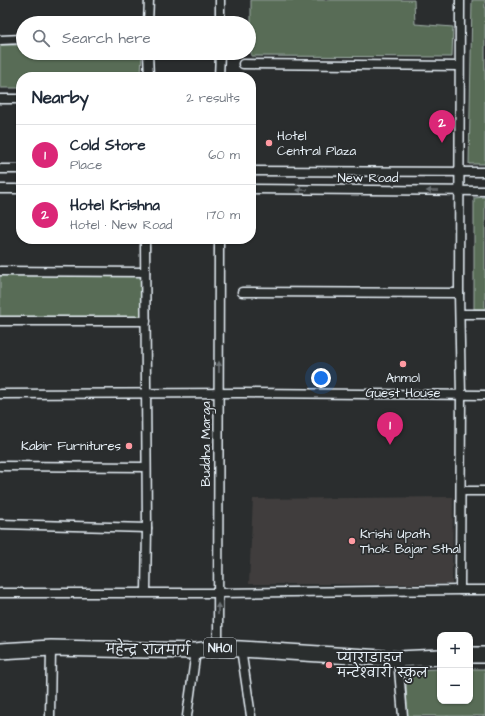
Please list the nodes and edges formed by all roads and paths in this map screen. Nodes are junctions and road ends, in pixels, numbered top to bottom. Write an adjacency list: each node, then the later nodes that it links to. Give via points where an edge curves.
1 (150, 0): 4 (street)
2 (220, 0): 5 (street)
3 (460, 0): 11 (street)
4 (149, 16)
5 (220, 16)
6 (16, 39): 7 (street)
7 (0, 40)
8 (148, 60): 12 (street)
9 (220, 60): 13 (street)
10 (243, 64): 11 (street)
11 (459, 66): 19 (street)
12 (149, 72)
13 (220, 72)
14 (16, 98): 15 (street)
15 (0, 99)
16 (0, 169): 17 (street)
17 (16, 169)
18 (256, 171): 19 (street, New Road)
19 (459, 172): 20 (street, New Road); 24 (street)
20 (485, 172)
21 (0, 188): 22 (street)
22 (16, 189)
23 (256, 189): 24 (street, New Road, one-way to 23)
24 (459, 191): 25 (street, New Road); 31 (street)
25 (485, 191)
26 (145, 244): 29 (street)
27 (219, 244): 38 (street, Buddha Marga, one-way to 27)
28 (0, 271): 29 (street)
29 (145, 272): 35 (street)
30 (242, 292): 31 (street)
31 (459, 293): 32 (street)
32 (460, 314): 33 (street); 39 (street)
33 (485, 314)
34 (0, 321): 35 (street)
35 (146, 321): 36 (street)
36 (146, 393): 37 (street); 38 (street); 42 (street)
37 (0, 394)
38 (219, 394): 39 (street); 51 (street, Buddha Marga)
39 (461, 395): 40 (street); 43 (street)
40 (485, 395)
41 (0, 466): 42 (street)
42 (146, 467): 46 (street)
43 (461, 491): 44 (street); 47 (street)
44 (485, 491)
45 (0, 524): 46 (street)
46 (147, 528): 49 (street)
47 (460, 590): 48 (street); 51 (street)
48 (485, 590)
49 (146, 592): 50 (street); 51 (street)
50 (0, 593)
51 (218, 593): 53 (street, Buddha Marga, one-way to 51)
52 (51, 648): 55 (highway, महेन्द्र राजमार्ग / NH01); 56 (highway, महेन्द्र राजमार्ग / NH01); 61 (street)
53 (218, 648): 54 (highway, महेन्द्र राजमार्ग / NH01); 56 (highway, महेन्द्र राजमार्ग / NH01)
54 (241, 649): 60 (highway, महेन्द्र राजमार्ग / NH01); 63 (street)
55 (0, 651)
56 (196, 651): 62 (street)
57 (485, 654): 58 (highway)
58 (473, 655)
59 (437, 657): 60 (highway, महेन्द्र राजमार्ग / NH01)
60 (398, 659): 64 (street)
61 (50, 716)
62 (186, 716)
63 (251, 716)
64 (403, 716)

